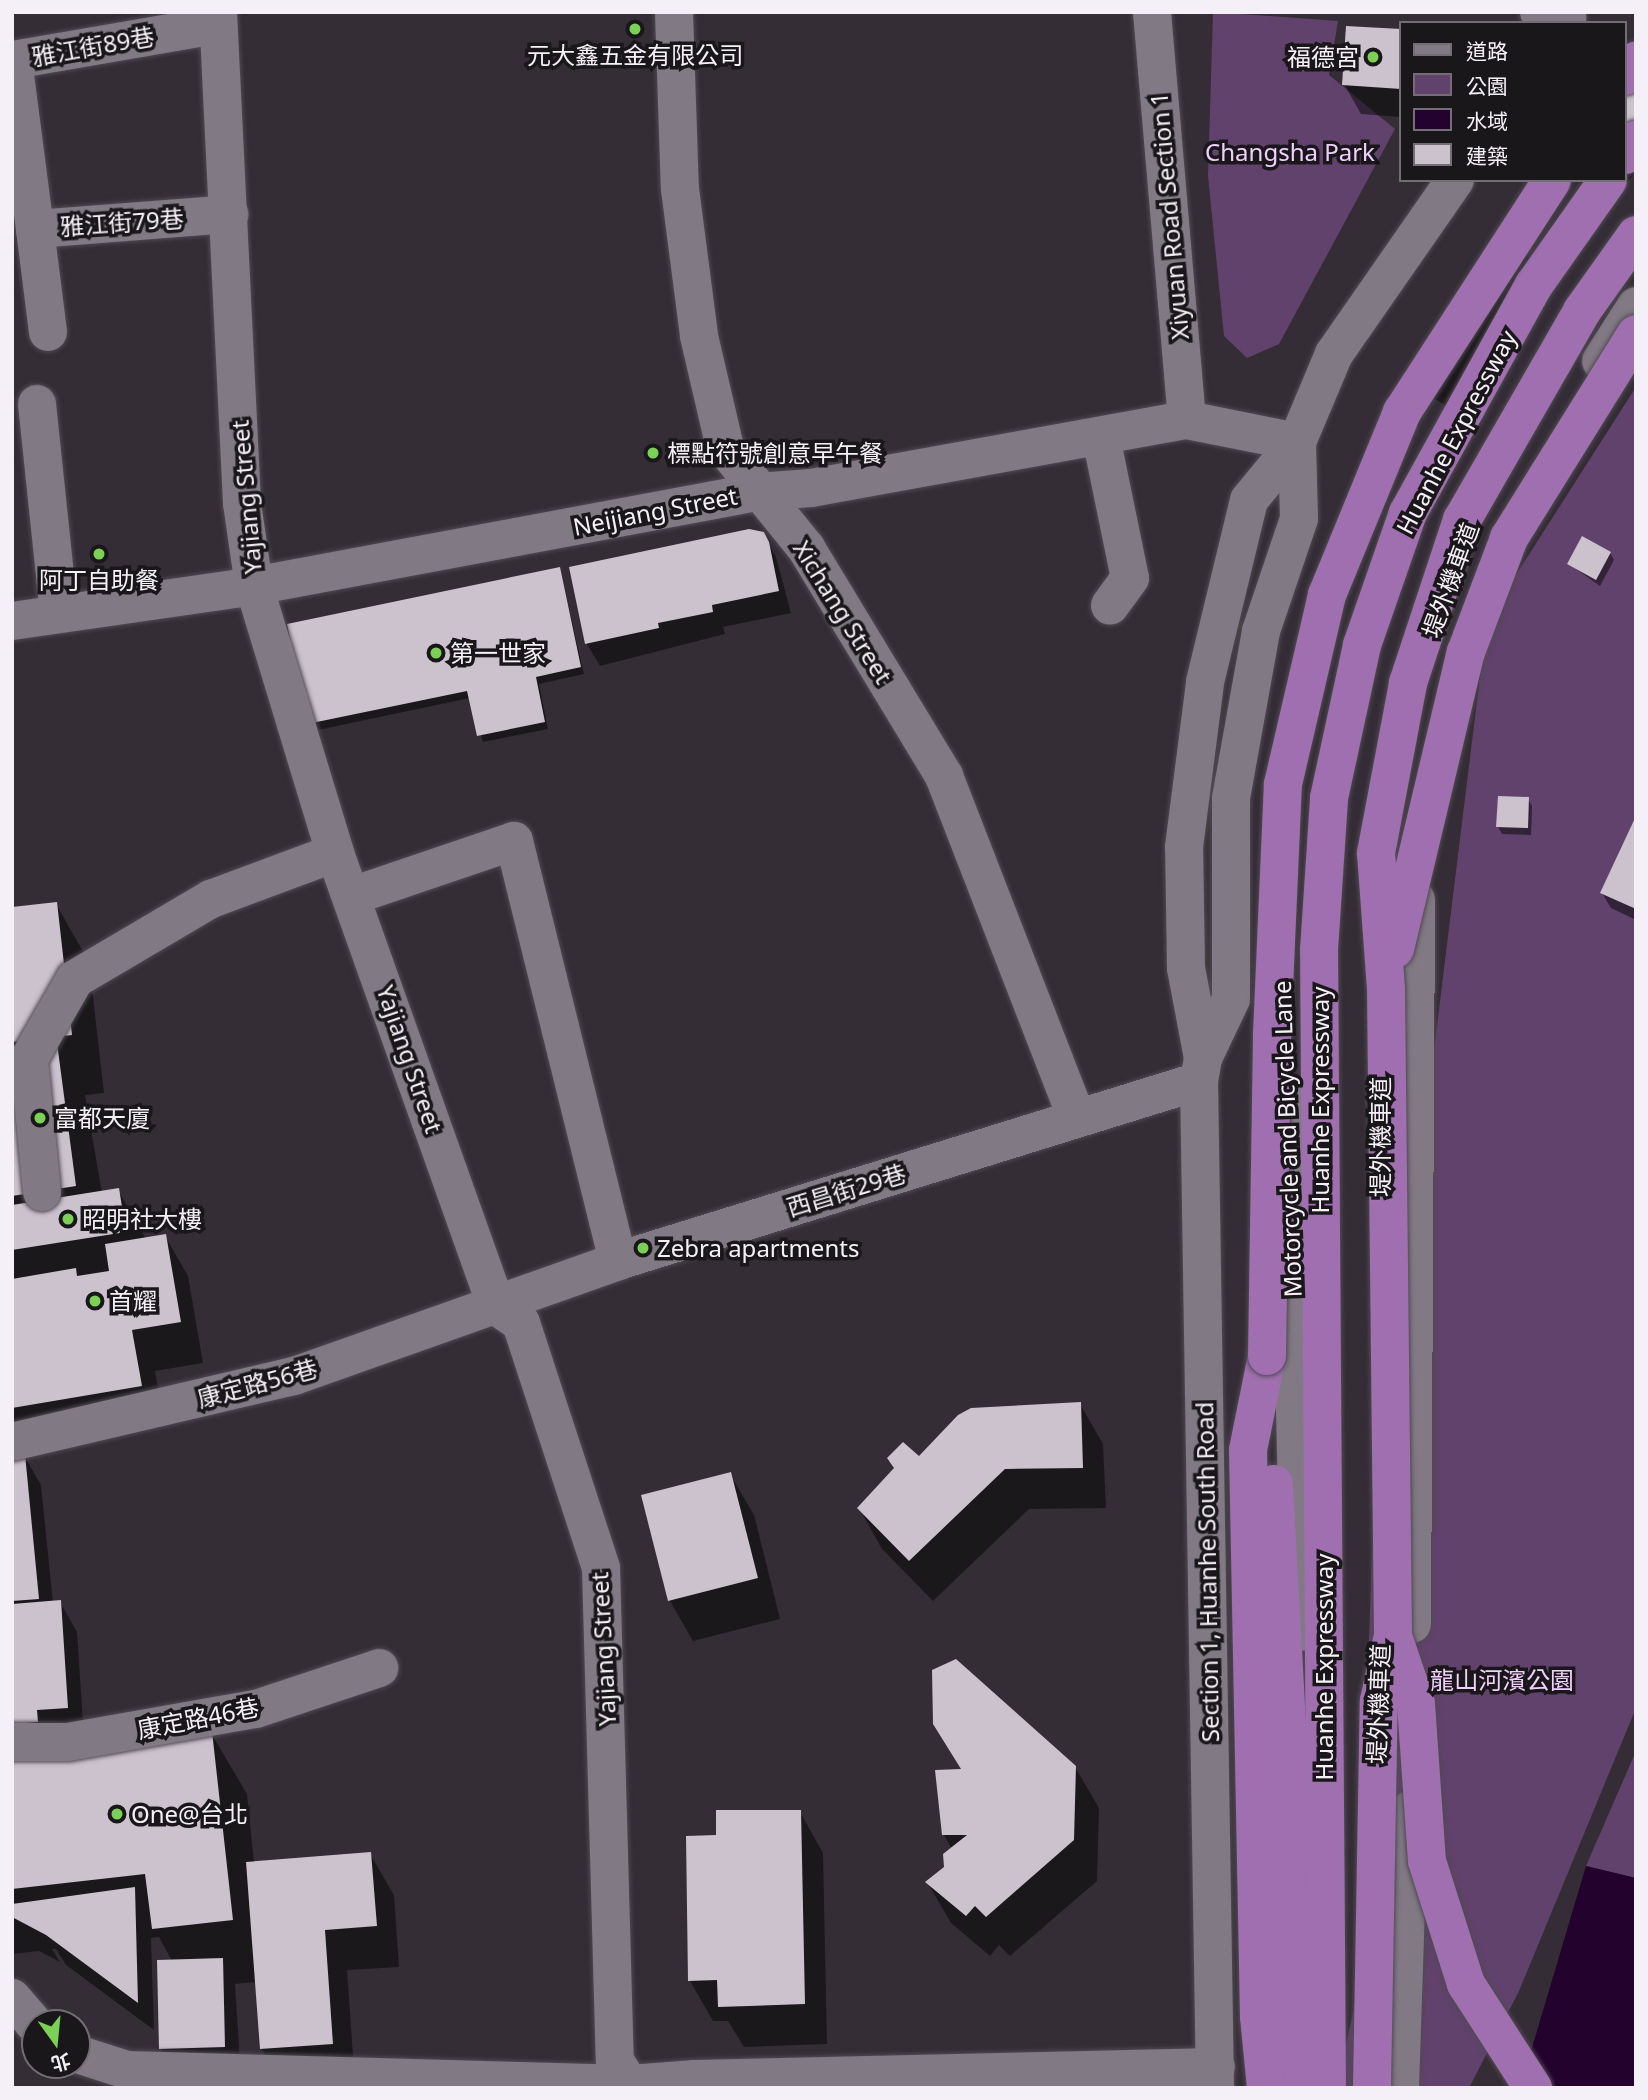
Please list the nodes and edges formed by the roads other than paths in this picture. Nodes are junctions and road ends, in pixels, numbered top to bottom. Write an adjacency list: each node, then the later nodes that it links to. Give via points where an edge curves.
1 (674, 12): 18 (street, Xichang Street, via 680,189 699,335 724,448)
2 (1152, 12): 15 (street, Xiyuan Road Section 1)
3 (217, 19): 7 (street, Yajiang Street); 8 (street, 雅江街89巷, via 13,60)
4 (1454, 182): 17 (street, Section 1, Huanhe South Road, via 1334,354)
5 (1551, 182): 32 (highway, bridge, via 1402,412 1324,608 1283,784 1272,1034)
6 (1607, 182): 43 (highway, Huanhe Expressway, via 1534,285 1408,513 1362,645 1329,798 1319,950)
7 (229, 214): 8 (street, 雅江街79巷); 19 (street, Yajiang Street, via 242,503)
8 (35, 229): 12 (street, 雅江街79巷)
9 (1636, 235): 26 (highway, Huanhe Expressway, bridge, via 1582,311 1458,533 1408,682 1377,853)
10 (1636, 245): 44 (street, 堤外機車道, via 1588,314 1468,525 1412,685 1386,833 1380,1066 1380,1716 1367,1907)
11 (1636, 306): 46 (street, 堤外機車道, via 1498,539 1441,697 1417,845 1411,1069 1412,1713)
12 (48, 332)
13 (1636, 334): 26 (highway, bridge, via 1509,538 1466,652)
14 (37, 404): 21 (street)
15 (1187, 420): 16 (street, Neijiang Street); 17 (street, Neijiang Street)
16 (1101, 437): 18 (street, Neijiang Street, via 811,488); 20 (street, via 1130,578)
17 (1297, 442): 25 (street, Section 1, Huanhe South Road, via 1298,519 1261,631 1231,798); 27 (street, Section 1, Huanhe South Road, via 1250,500 1205,681 1184,847 1186,968)
18 (757, 492): 19 (street, Neijiang Street); 28 (street, Xichang Street, via 806,548 944,776)
19 (254, 586): 21 (street, Neijiang Street); 23 (street, Yajiang Street)
20 (1110, 606)
21 (59, 612): 22 (street, Neijiang Street)
22 (12, 621)
23 (335, 853): 24 (street, Yajiang Street); 29 (street, via 211,899 75,979 29,1059)
24 (352, 896): 30 (street, via 514,841); 31 (street, Yajiang Street)
25 (1228, 937): 27 (street, Section 1, Huanhe South Road, via 1231,999); 42 (street, Motorcycle and Bicycle Lane, via 1271,954 1286,978)
26 (1386, 989): 34 (highway, Huanhe Expressway, bridge)
27 (1201, 1069): 28 (street, 西昌街29巷); 38 (street, Section 1, Huanhe South Road)
28 (1076, 1117): 30 (street, 西昌街29巷)
29 (42, 1192)
30 (618, 1261): 31 (street, 西昌街29巷)
31 (496, 1306): 33 (street, 康定路56巷, via 294,1376); 39 (street, Yajiang Street, via 520,1323 601,1568 615,2061)
32 (1267, 1356): 40 (highway, via 1248,1450 1259,2017); 41 (highway, via 1288,1743)
33 (12, 1441)
34 (1393, 1635): 45 (highway, Huanhe Expressway, bridge, via 1380,1701); 47 (highway, bridge, via 1416,1704 1427,1861 1466,1984)
35 (379, 1668): 36 (street, 康定路46巷, via 256,1709 68,1742)
36 (12, 1742)
37 (91, 2058): 39 (street, via 127,2070 167,2073)
38 (1215, 2077): 39 (street, via 695,2079)
39 (631, 2086)
40 (1266, 2088)
41 (1292, 2088)
42 (1312, 2088)
43 (1327, 2088)
44 (1366, 2088)
45 (1372, 2088)
46 (1400, 2088)
47 (1533, 2088)

